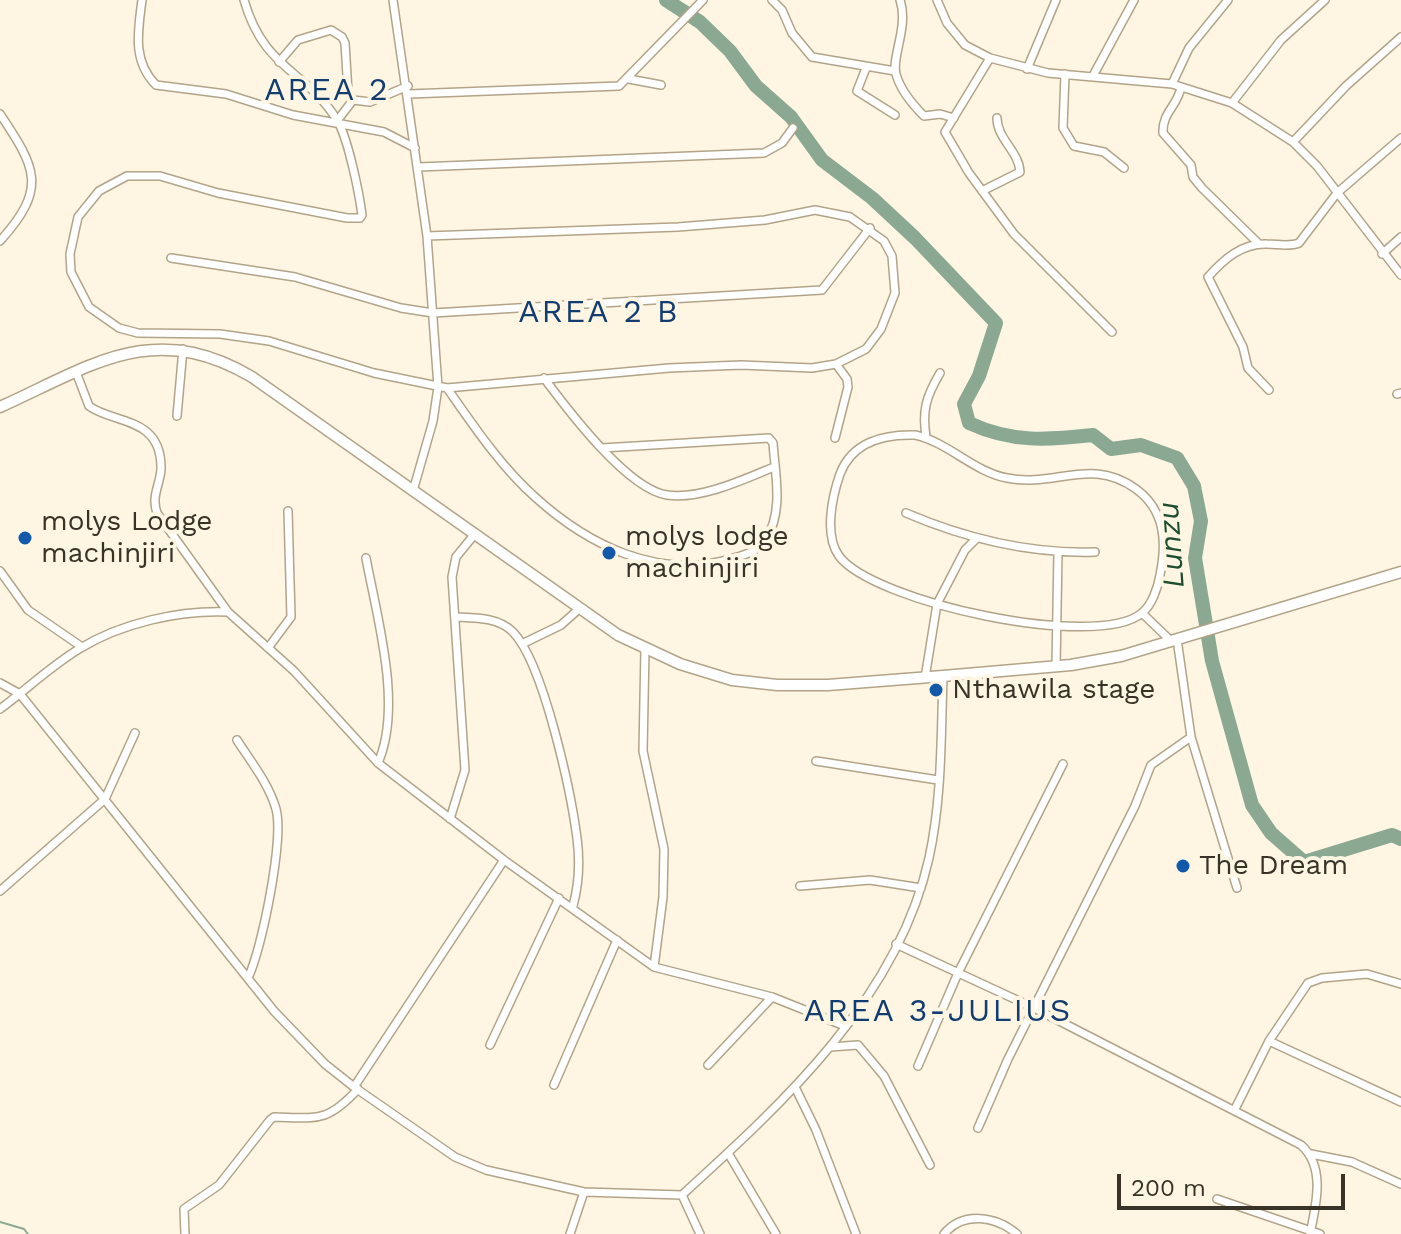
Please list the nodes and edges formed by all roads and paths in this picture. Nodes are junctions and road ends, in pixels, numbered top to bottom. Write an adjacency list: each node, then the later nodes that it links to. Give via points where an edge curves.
1 (142, 0): 30 (street, via 140,63 156,85 226,94)
2 (244, 0): 14 (street, via 254,31)
3 (393, 0): 23 (street)
4 (703, 0): 20 (street)
5 (772, 0): 15 (street, via 812,57)
6 (900, 0): 17 (street, via 904,24)
7 (937, 0): 13 (street, via 960,40)
8 (1056, 0): 16 (street)
9 (1134, 0): 19 (street)
10 (1228, 0): 22 (street, via 1189,48)
11 (1325, 0): 25 (street, via 1281,40)
12 (1401, 37): 33 (street)
13 (990, 58): 16 (street); 28 (street)
14 (279, 62): 24 (street, via 298,40 320,31 337,33 345,43); 30 (street)
15 (866, 68): 17 (street); 27 (street, via 857,91)
16 (1027, 69): 18 (street)
17 (895, 71): 28 (street, via 924,116)
18 (1065, 74): 19 (street); 36 (street, via 1063,128 1074,146 1104,152)
19 (1094, 74): 22 (street)
20 (629, 79): 21 (street); 23 (street, via 598,88)
21 (661, 85)
22 (1176, 86): 25 (street); 43 (street, via 1177,99 1164,114 1163,133 1191,165 1202,188)
23 (408, 90): 24 (street, via 370,102); 34 (street)
24 (353, 100): 30 (street)
25 (1232, 103): 33 (street)
26 (0, 114): 42 (street, via 26,153 34,181 28,204)
27 (895, 115)
28 (954, 118): 37 (street, via 945,132)
29 (997, 118): 37 (street, via 997,130 1020,163 1020,172)
30 (338, 123): 34 (street, via 395,135); 49 (street, via 360,218 243,199 143,174 113,182 93,197 73,233 71,272 89,307 102,319)
31 (793, 128): 35 (street, via 782,143 764,153)
32 (1401, 138): 38 (street)
33 (1293, 142): 38 (street)
34 (415, 148): 35 (street)
35 (419, 167): 40 (street)
36 (1124, 168)
37 (982, 191): 48 (street, via 1044,266)
38 (1337, 193): 43 (street, via 1299,243); 44 (street)
39 (870, 228): 40 (street, via 850,217 815,210 678,227); 47 (street, via 822,290); 52 (street, via 892,256 895,293 881,329 866,349)
40 (427, 236): 47 (street)
41 (1401, 237): 44 (street)
42 (0, 241)
43 (1258, 243): 57 (street, via 1227,257 1208,277 1248,368)
44 (1382, 254): 46 (street)
45 (171, 258): 47 (street, via 295,277)
46 (1401, 275)
47 (433, 313): 56 (street)
48 (1112, 332)
49 (138, 333): 50 (street); 56 (street, via 240,336)
50 (142, 349): 51 (main road); 53 (main road)
51 (183, 349): 59 (street); 64 (main road, via 227,362 252,377)
52 (836, 364): 55 (street, via 699,366); 61 (street, via 848,387)
53 (76, 372): 58 (main road); 76 (street, via 93,410 129,419 153,441 161,461 154,494 157,513)
54 (940, 373): 60 (street, via 925,398)
55 (544, 378): 56 (street); 62 (street)
56 (442, 388): 63 (street, via 534,496 596,541 659,565 721,562 755,551 775,516); 64 (street)
57 (1269, 390)
58 (0, 407)
59 (177, 416)
60 (926, 437): 74 (street, via 884,436 847,459 834,497 831,531 838,554 854,569 880,586); 77 (street, via 1007,478 1106,473 1149,498 1163,529 1162,567 1159,584)
61 (835, 438)
62 (602, 448): 63 (street, via 639,480 668,495); 63 (street, via 769,438)
63 (774, 467)
64 (413, 491): 67 (main road)
65 (288, 511): 83 (street, via 291,617)
66 (906, 513): 68 (street)
67 (474, 535): 75 (main road); 78 (street, via 454,564)
68 (976, 539): 69 (street); 74 (street)
69 (1058, 552): 70 (street); 79 (street)
70 (1095, 552)
71 (366, 558): 95 (street, via 389,708 389,734)
72 (0, 571): 82 (street, via 28,610)
73 (1401, 572): 80 (main road)
74 (937, 604): 79 (street); 87 (street)
75 (579, 609): 81 (street, via 561,625); 84 (main road)
76 (228, 612): 82 (street, via 157,620 117,630); 83 (street)
77 (1142, 613): 79 (street, via 1106,627); 80 (street)
78 (455, 617): 81 (street, via 502,624); 99 (street, via 465,770)
79 (1057, 627): 85 (street)
80 (1174, 640): 85 (main road); 92 (street)
81 (522, 644): 106 (street, via 556,743 577,840)
82 (82, 647): 89 (street)
83 (268, 648): 95 (street)
84 (645, 649): 87 (main road, via 704,673 777,685); 109 (street, via 643,751 664,849)
85 (1056, 667): 86 (main road)
86 (943, 676): 87 (main road); 97 (street)
87 (925, 678)
88 (0, 683): 89 (street)
89 (20, 694): 90 (street); 98 (street)
90 (0, 709)
91 (135, 733): 98 (street)
92 (1191, 737): 103 (street); 114 (street, via 1151,765)
93 (237, 740): 111 (street, via 269,788 277,812 262,942)
94 (816, 761): 97 (street)
95 (378, 763): 99 (street)
96 (1063, 764): 110 (street)
97 (938, 780): 102 (street, via 935,830)
98 (105, 799): 104 (street); 111 (street)
99 (450, 819): 100 (street)
100 (504, 860): 105 (street); 123 (street)
101 (800, 886): 102 (street, via 870,880)
102 (921, 888): 108 (street)
103 (1237, 888)
104 (0, 891)
105 (559, 898): 106 (street); 117 (street)
106 (573, 906): 107 (street)
107 (617, 940): 109 (street); 121 (street)
108 (896, 944): 110 (street); 115 (street)
109 (654, 967): 113 (street)
110 (958, 973): 114 (street); 120 (street)
111 (248, 978): 123 (street, via 301,1040)
112 (1401, 984): 116 (street, via 1367,974 1314,980 1300,990)
113 (772, 997): 115 (street); 119 (street)
114 (1034, 1008): 125 (street); 126 (street)
115 (845, 1026): 118 (street)
116 (1269, 1041): 124 (street); 125 (street)
117 (490, 1045)
118 (830, 1047): 122 (street); 129 (street, via 858,1045 874,1062)
119 (708, 1065)
120 (918, 1066)
121 (554, 1085)
122 (795, 1087): 127 (street); 139 (street)
123 (356, 1088): 131 (street, via 455,1157 486,1170); 135 (street, via 338,1110 315,1120 270,1120 219,1185 184,1209)
124 (1401, 1102)
125 (1235, 1109): 128 (street)
126 (978, 1128)
127 (728, 1153): 132 (street); 138 (street)
128 (1311, 1154): 130 (street, via 1352,1162); 134 (street, via 1317,1171)
129 (930, 1165)
130 (1401, 1184)
131 (584, 1192): 132 (street); 136 (street)
132 (682, 1195): 137 (street)
133 (1217, 1199): 134 (street)
134 (1311, 1232): 142 (street)
135 (185, 1234)
136 (570, 1234)
137 (700, 1234)
138 (776, 1234)
139 (856, 1234)
140 (944, 1234): 141 (street, via 972,1218 999,1223)
141 (1017, 1234)
142 (1320, 1234)

